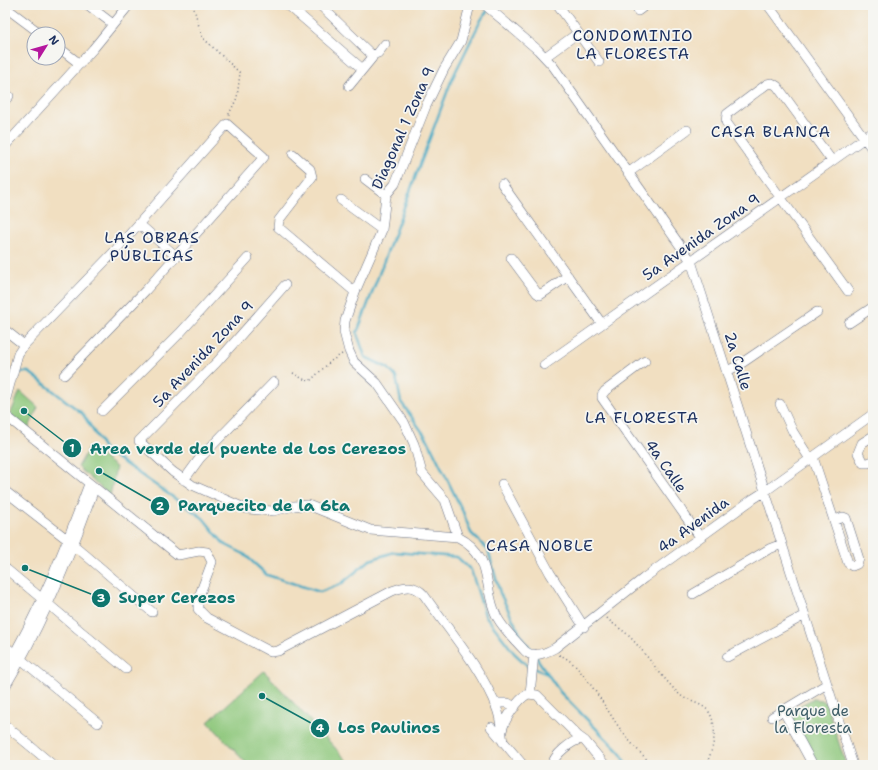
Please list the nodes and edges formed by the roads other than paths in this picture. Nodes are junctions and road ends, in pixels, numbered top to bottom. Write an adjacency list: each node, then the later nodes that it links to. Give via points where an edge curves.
1 (88, 5): 14 (street)
2 (129, 5): 14 (street)
3 (288, 5): 13 (street)
4 (304, 5): 13 (street)
5 (320, 5): 19 (street)
6 (470, 5): 35 (street, Diagonal 1 Zona 9, via 461,41 426,106 395,184)
7 (485, 5): 20 (street, 2a Calle)
8 (558, 5): 16 (street)
9 (646, 5): 12 (street)
10 (768, 5): 27 (street)
11 (5, 7): 15 (street)
12 (638, 11)
13 (297, 13): 23 (street)
14 (113, 24): 22 (street)
15 (30, 26)
16 (578, 33): 20 (street); 21 (street)
17 (385, 44): 19 (street, via 378,53)
18 (66, 53): 22 (street)
19 (372, 55): 23 (street)
20 (545, 57): 32 (street, 2a Calle)
21 (599, 62)
22 (80, 64): 28 (street)
23 (363, 67): 24 (street)
24 (349, 86)
25 (687, 130): 32 (street)
26 (873, 132): 27 (street, 5a Avenida Zona 9)
27 (865, 138): 29 (street); 31 (street, 5a Avenida Zona 9)
28 (7, 141)
29 (873, 150)
30 (294, 154): 47 (street, via 310,169 312,177 277,225)
31 (832, 161): 36 (street, 5a Avenida Zona 9); 36 (street, via 777,86 767,84 727,114 726,122)
32 (628, 172): 43 (street, 2a Calle)
33 (365, 179): 35 (street)
34 (502, 184): 44 (street)
35 (386, 195): 39 (street, Diagonal 1 Zona 9)
36 (780, 198): 43 (street, 5a Avenida Zona 9); 46 (street)
37 (342, 200): 39 (street)
38 (139, 224): 40 (street); 40 (street, via 227,124 264,157); 53 (street)
39 (382, 230): 47 (street, Diagonal 1 Zona 9)
40 (177, 256): 57 (street)
41 (248, 258): 61 (street, via 180,333)
42 (511, 258): 44 (street, via 540,295)
43 (691, 261): 51 (street, 5a Avenida Zona 9); 56 (street, 2a Calle)
44 (568, 276): 51 (street)
45 (285, 285): 67 (street, 5a Avenida Zona 9, via 217,362 139,441)
46 (848, 291)
47 (355, 292): 73 (street, Diagonal 1 Zona 9, via 344,326 349,351 354,362 377,383 404,422 422,472 445,500)
48 (873, 307): 50 (street)
49 (817, 312): 56 (street)
50 (849, 323)
51 (602, 324): 55 (street, 5a Avenida Zona 9)
52 (5, 330): 53 (street)
53 (24, 345): 59 (street, via 18,354)
54 (645, 362): 74 (street, 4a Calle, via 605,391 602,398)
55 (544, 365)
56 (727, 371): 71 (street, 2a Calle)
57 (64, 375)
58 (274, 382): 67 (street, via 200,458)
59 (5, 402)
60 (780, 404): 65 (street, via 793,432)
61 (102, 411)
62 (873, 414): 65 (street, 4a Avenida)
63 (5, 415): 69 (street)
64 (873, 436): 66 (street, via 862,443 858,453 863,463)
65 (812, 458): 71 (street, 4a Avenida); 72 (street)
66 (873, 461)
67 (184, 480): 73 (street, via 203,491 247,509 273,511 308,505 370,530)
68 (502, 484): 82 (street, via 550,573)
69 (92, 486): 75 (street); 92 (street, via 178,555 208,552 211,565 198,609 203,616 272,653 392,591 405,587 416,588 424,595 473,665)
70 (5, 491): 75 (street)
71 (764, 492): 74 (street, 4a Avenida); 76 (street, 2a Calle)
72 (834, 520): 72 (street, via 848,563 852,566 857,564 859,559 846,518)
73 (458, 537): 84 (street, via 469,544 481,560 498,617 525,652)
74 (700, 538): 82 (street, 4a Avenida)
75 (71, 543): 79 (street); 80 (street)
76 (782, 544): 78 (street, via 769,549); 81 (street, 2a Calle)
77 (5, 568): 79 (street)
78 (693, 594)
79 (45, 602): 85 (street); 87 (street)
80 (152, 612)
81 (804, 615): 86 (street); 89 (street, 2a Calle)
82 (584, 627): 84 (street, 4a Avenida, via 555,648)
83 (5, 646): 85 (street)
84 (538, 654): 91 (street)
85 (18, 657): 88 (street); 90 (street); 96 (street)
86 (727, 657)
87 (126, 669)
88 (5, 670)
89 (827, 684): 94 (street); 106 (street, 2a Calle)
90 (5, 688)
91 (530, 694): 93 (street, via 524,696); 100 (street, via 542,699)
92 (494, 703): 93 (street, via 508,703); 99 (street)
93 (515, 707): 99 (street, via 506,720)
94 (783, 710): 95 (street); 105 (street)
95 (772, 717)
96 (98, 724)
97 (5, 725): 101 (street)
98 (491, 727): 99 (street)
99 (503, 737): 102 (street)
100 (582, 739): 103 (street, via 575,741 557,756); 104 (street)
101 (52, 765)
102 (523, 765)
103 (552, 765)
104 (605, 765)
105 (813, 765)
106 (853, 765)

